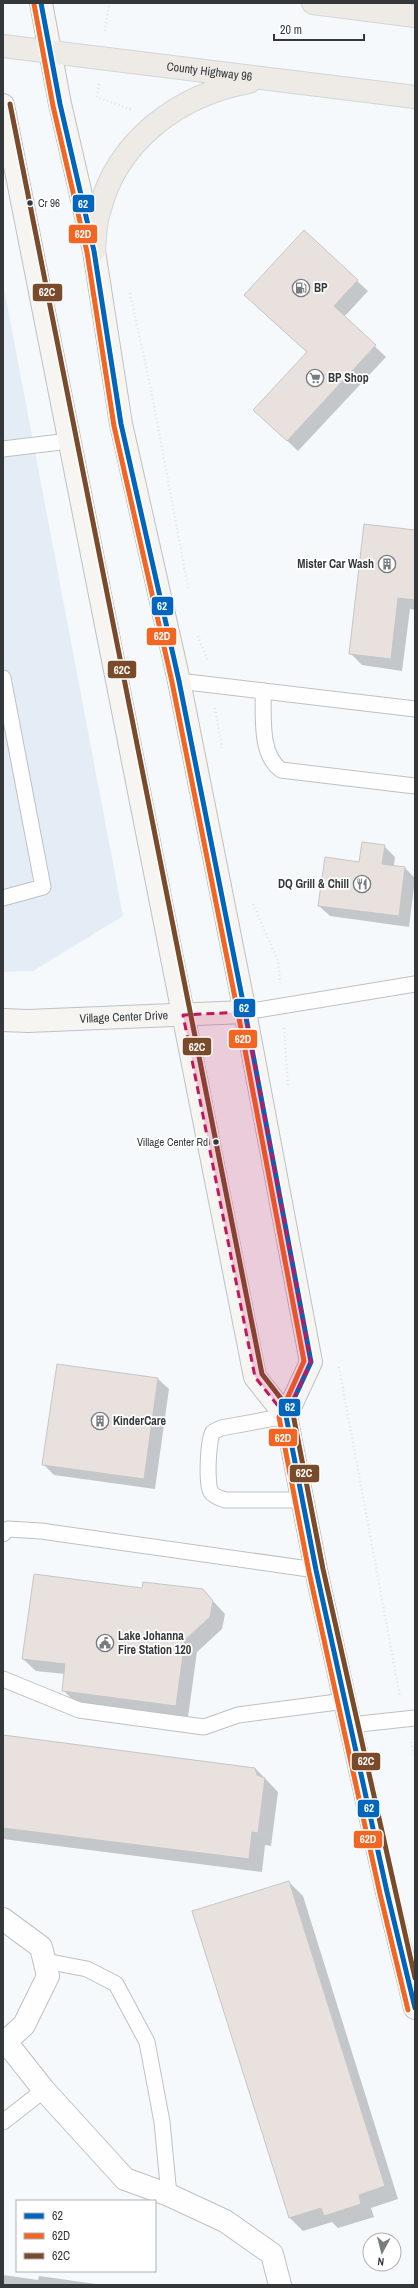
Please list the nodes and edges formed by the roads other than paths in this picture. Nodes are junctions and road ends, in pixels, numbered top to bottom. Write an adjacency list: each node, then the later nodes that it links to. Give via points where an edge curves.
1 (41, 3): 5 (main road)
2 (313, 3): 3 (main road)
3 (415, 16)
4 (3, 46): 5 (main road, County Highway 96)
5 (49, 52): 6 (main road, County Highway 96); 9 (main road)
6 (264, 79): 7 (main road, County Highway 96); 9 (main road, via 208,93 179,106 151,126 131,148 112,178 98,212)
7 (415, 97)
8 (3, 105): 10 (main road)
9 (94, 251): 13 (main road, via 121,424)
10 (69, 441): 11 (lane); 20 (main road)
11 (3, 449)
12 (3, 678): 17 (lane, via 42,887)
13 (179, 681): 14 (lane); 19 (main road)
14 (263, 691): 15 (lane); 16 (lane, via 265,738 272,764 281,770)
15 (415, 709)
16 (415, 786)
17 (3, 898)
18 (415, 984): 19 (lane)
19 (245, 1012): 20 (main road, Village Center Drive); 22 (main road, via 311,1362)
20 (183, 1015): 21 (main road, Village Center Drive); 22 (main road, via 255,1378)
21 (3, 1020)
22 (286, 1416): 23 (main road); 23 (lane, via 221,1428 213,1432 209,1441 209,1487 215,1496 225,1500)
23 (302, 1500): 25 (main road)
24 (3, 1534): 25 (lane, via 8,1530 41,1531)
25 (316, 1570): 27 (main road)
26 (3, 1679): 27 (lane, via 79,1710 204,1727 238,1715)
27 (344, 1701): 29 (main road)
28 (415, 1718): 29 (lane)
29 (350, 1726): 32 (main road)
30 (3, 1919): 31 (street, via 41,1947)
31 (45, 1961): 33 (street, via 48,1976 24,2025); 36 (lane, via 87,1969 116,1984 147,2042 162,2122)
32 (415, 2008)
33 (5, 2043): 34 (street)
34 (44, 2090): 35 (lane); 36 (street, via 125,2178)
35 (3, 2122)
36 (169, 2195): 37 (street, via 225,2221 272,2254)
37 (280, 2285)

